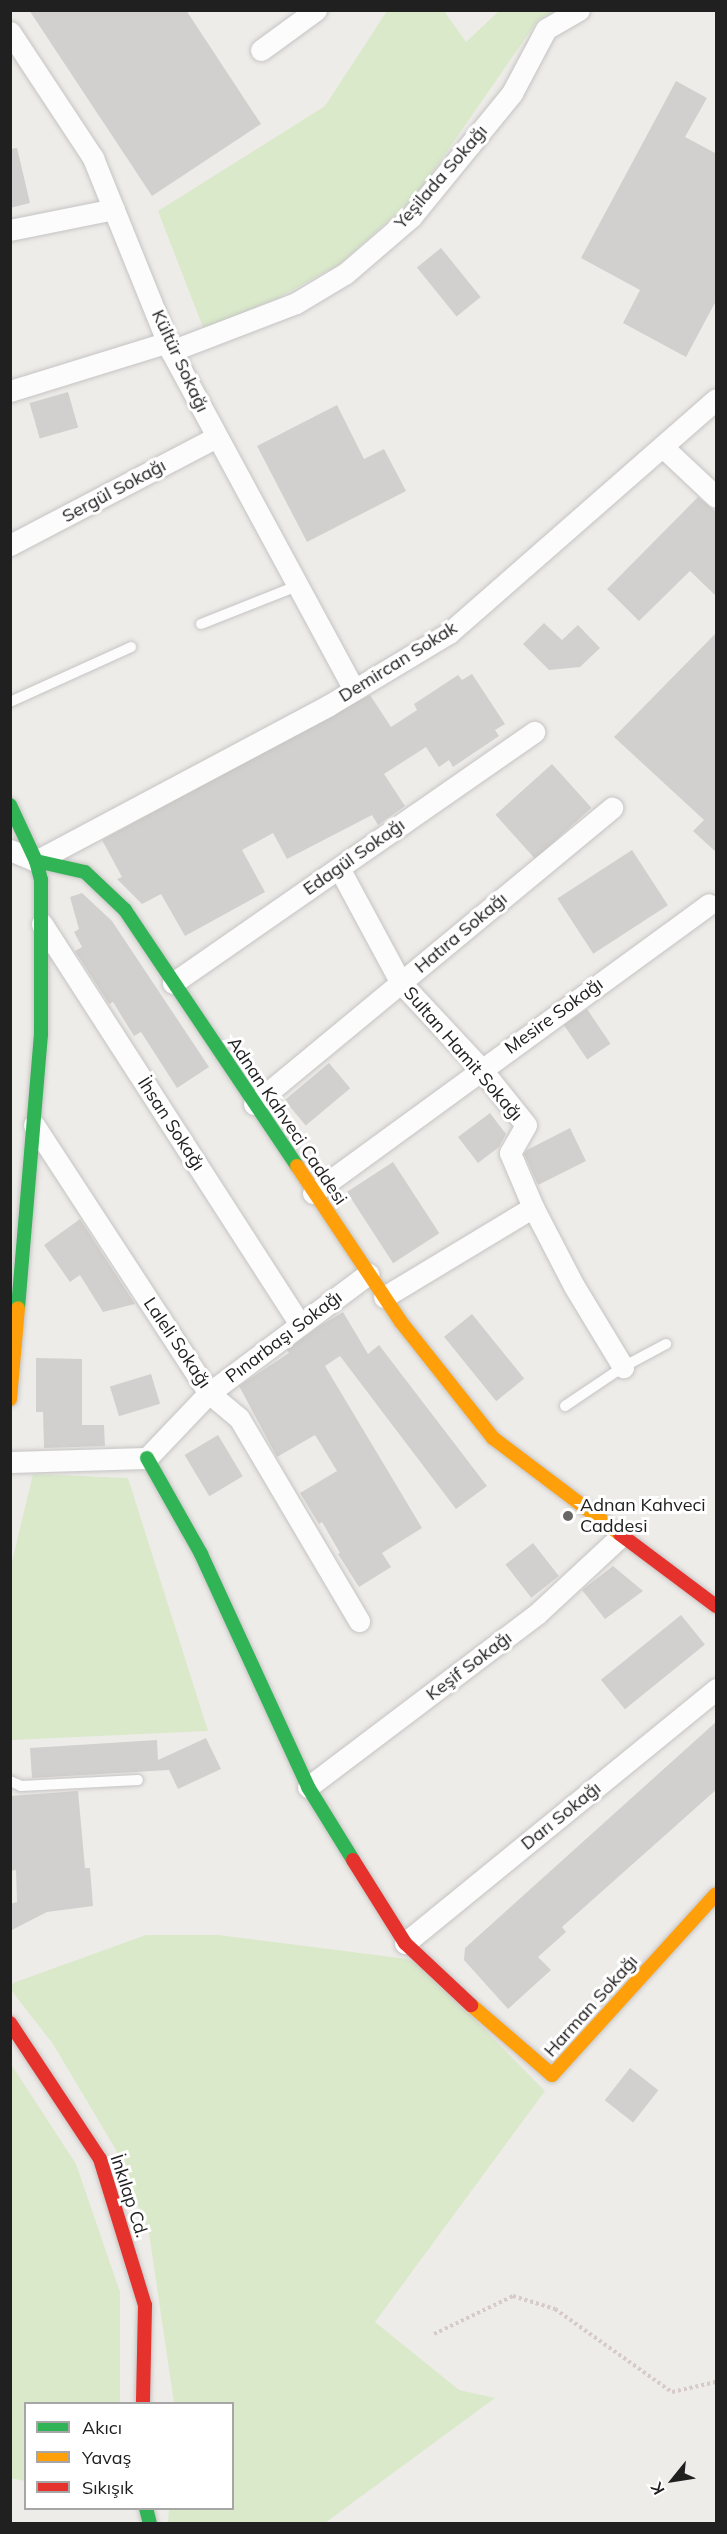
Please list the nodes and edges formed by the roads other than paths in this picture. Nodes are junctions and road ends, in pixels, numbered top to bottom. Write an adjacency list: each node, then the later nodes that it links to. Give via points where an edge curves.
1 (316, 10): 4 (street)
2 (579, 10): 7 (street, Yeşilada Sokağı, via 546,29 512,93 411,217 346,273 296,303)
3 (10, 32): 5 (street, Kültür Sokağı, via 93,158)
4 (261, 50)
5 (114, 209): 6 (street); 7 (street, Kültür Sokağı)
6 (10, 230)
7 (170, 347): 8 (street, Yeşilada Sokağı); 10 (street, Kültür Sokağı)
8 (10, 391)
9 (717, 399): 11 (street, Demircan Sokak)
10 (217, 437): 13 (street, Sergül Sokağı); 14 (street, Kültür Sokağı)
11 (663, 447): 12 (street); 17 (street, Demircan Sokak, via 448,633)
12 (717, 497)
13 (10, 545)
14 (297, 586): 15 (lane); 17 (street, Kültür Sokağı)
15 (201, 624)
16 (131, 647): 18 (lane)
17 (354, 690): 23 (street, Demircan Sokak)
18 (10, 702)
19 (534, 732): 24 (street, Edagül Sokağı)
20 (10, 805): 23 (street)
21 (612, 808): 28 (street, Hatıra Sokağı)
22 (10, 850): 23 (street)
23 (36, 861): 26 (street, via 41,880); 27 (street, Adnan Kahveci Caddesi, via 86,873 125,910)
24 (339, 868): 27 (street, Edagül Sokağı); 28 (street, Sultan Hamit Sokağı)
25 (709, 903): 29 (street, Mesire Sokağı)
26 (41, 923): 31 (street, via 41,1034); 36 (street, İhsan Sokağı)
27 (173, 983): 30 (street, Adnan Kahveci Caddesi)
28 (401, 983): 29 (street, Sultan Hamit Sokağı); 30 (street, Hatıra Sokağı)
29 (482, 1070): 32 (street, Mesire Sokağı); 33 (street, Sultan Hamit Sokağı, via 526,1125 510,1153)
30 (254, 1104): 32 (street, Adnan Kahveci Caddesi)
31 (34, 1125): 39 (street, Laleli Sokağı); 40 (street)
32 (313, 1193): 34 (street, Adnan Kahveci Caddesi)
33 (533, 1207): 35 (street); 38 (street, Sultan Hamit Sokağı)
34 (368, 1274): 35 (street, Adnan Kahveci Caddesi); 36 (street, Pınarbaşı Sokağı)
35 (384, 1297): 44 (street, Adnan Kahveci Caddesi, via 493,1438)
36 (300, 1324): 39 (street, Pınarbaşı Sokağı)
37 (666, 1344): 38 (lane)
38 (623, 1367): 41 (lane)
39 (209, 1393): 42 (street, Pınarbaşı Sokağı); 46 (street, Laleli Sokağı, via 239,1418)
40 (10, 1398)
41 (565, 1406)
42 (147, 1458): 43 (street); 50 (street, via 201,1554)
43 (10, 1462)
44 (622, 1535): 45 (street, Adnan Kahveci Caddesi); 50 (street, Keşif Sokağı, via 538,1613)
45 (717, 1606)
46 (359, 1621)
47 (717, 1689): 52 (street, Darı Sokağı)
48 (138, 1780): 49 (lane, via 21,1786)
49 (10, 1781)
50 (308, 1787): 52 (street)
51 (717, 1894): 52 (street, Harman Sokağı, via 552,2075)
52 (405, 1944)
53 (10, 2023): 54 (street, İnkılap Cd., via 100,2159 145,2305)
54 (143, 2402)

